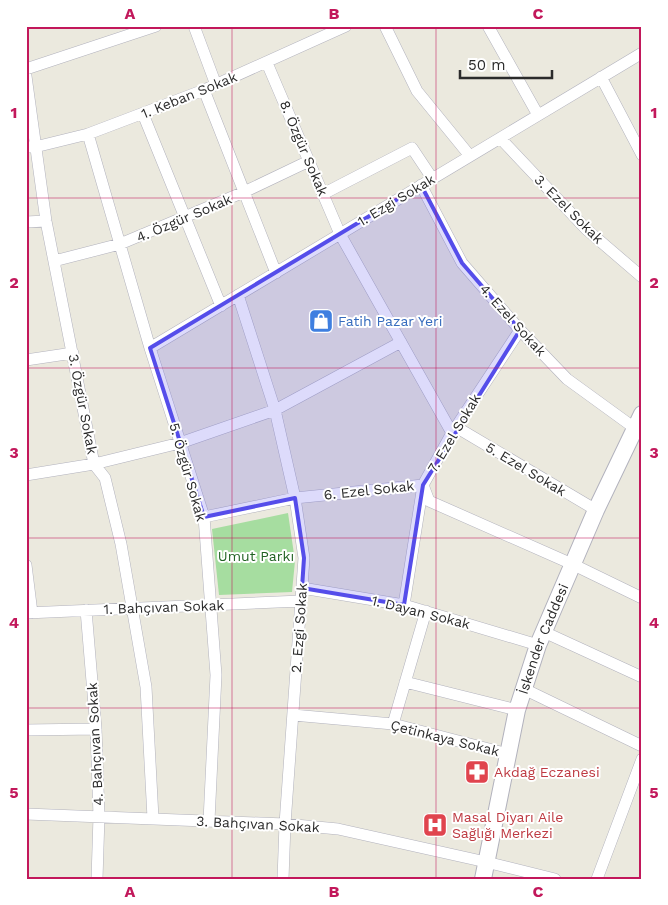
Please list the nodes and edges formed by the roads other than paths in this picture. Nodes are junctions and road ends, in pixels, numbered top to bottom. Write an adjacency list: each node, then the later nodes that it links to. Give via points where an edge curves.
1 (156, 26): 8 (street)
2 (194, 26): 11 (street)
3 (346, 26): 7 (street, 1. Keban Sokak)
4 (385, 26): 19 (street, via 417,90)
5 (490, 27): 14 (street)
6 (642, 53): 10 (street, 1. Ezgi Sokak)
7 (268, 63): 11 (street, 1. Keban Sokak); 20 (street, 8. Özgür Sokak)
8 (26, 69)
9 (26, 76): 17 (street, 3. Özgür Sokak)
10 (601, 77): 14 (street, 1. Ezgi Sokak); 18 (street)
11 (216, 85): 12 (street, 1. Keban Sokak)
12 (204, 90): 13 (street, 1. Keban Sokak); 23 (street)
13 (143, 114): 15 (street, 1. Keban Sokak); 25 (street)
14 (538, 115): 16 (street, 1. Ezgi Sokak)
15 (88, 134): 17 (street, 1. Keban Sokak); 29 (street, 5. Özgür Sokak)
16 (500, 138): 19 (street, 1. Ezgi Sokak); 32 (street, 3. Ezel Sokak, via 586,229)
17 (31, 147): 26 (street, 3. Özgür Sokak)
18 (642, 155)
19 (470, 156): 21 (street, 1. Ezgi Sokak)
20 (309, 161): 23 (street, 4. Özgür Sokak); 24 (street, 8. Özgür Sokak)
21 (432, 178): 22 (street, 1. Ezgi Sokak); 24 (street, via 412,148)
22 (421, 185): 28 (street, 1. Ezgi Sokak); 35 (street, 4. Ezel Sokak, via 462,263)
23 (244, 192): 25 (street, 4. Özgür Sokak); 31 (street)
24 (323, 194): 28 (street, 8. Özgür Sokak)
25 (185, 218): 29 (street, 4. Özgür Sokak); 34 (street)
26 (46, 221): 27 (street); 30 (street, 3. Özgür Sokak)
27 (26, 222)
28 (340, 234): 31 (street, 1. Ezgi Sokak); 36 (street, 8. Özgür Sokak)
29 (120, 244): 30 (street, 4. Özgür Sokak); 37 (street, 5. Özgür Sokak)
30 (54, 261): 38 (street, 3. Özgür Sokak)
31 (276, 273): 33 (street, 1. Ezgi Sokak)
32 (642, 277)
33 (238, 295): 34 (street, 1. Ezgi Sokak); 40 (street, 2. Ezgi Sokak)
34 (221, 306): 37 (street, 1. Ezgi Sokak)
35 (520, 330): 41 (street, 4. Ezel Sokak, via 567,379); 42 (street, 7. Ezel Sokak)
36 (401, 342): 40 (street); 42 (street, 8. Özgür Sokak)
37 (150, 348): 43 (street, 5. Özgür Sokak)
38 (73, 353): 39 (street); 44 (street, 3. Özgür Sokak)
39 (26, 360)
40 (275, 410): 43 (street); 47 (street, 2. Ezgi Sokak)
41 (640, 425): 48 (street, İskender Caddesi)
42 (454, 430): 46 (street, 7. Ezel Sokak); 48 (street, 5. Ezel Sokak)
43 (180, 443): 44 (street); 49 (street, 5. Özgür Sokak)
44 (94, 464): 45 (street); 57 (street, 3. Özgür Sokak, via 105,478)
45 (26, 475)
46 (423, 485): 47 (street, 6. Ezel Sokak); 50 (street, 6. Ezel Sokak, via 429,501); 56 (street, 7. Ezel Sokak)
47 (295, 498): 49 (street, 6. Ezel Sokak); 52 (street, 2. Ezgi Sokak, via 304,558)
48 (596, 510): 50 (street, İskender Caddesi)
49 (204, 516): 55 (street, 5. Özgür Sokak)
50 (572, 564): 53 (street, 6. Ezel Sokak); 61 (street, İskender Caddesi)
51 (26, 565): 60 (street)
52 (302, 588): 54 (street, 2. Ezgi Sokak); 56 (street, 1. Dayan Sokak)
53 (642, 598)
54 (301, 601): 55 (street, 1. Bahçıvan Sokak); 66 (street, 2. Ezgi Sokak)
55 (212, 605): 57 (street, 1. Bahçıvan Sokak); 76 (street, 5. Özgür Sokak, via 216,675)
56 (404, 605): 59 (street, 1. Dayan Sokak)
57 (133, 608): 58 (street, 1. Bahçıvan Sokak); 75 (street, 3. Özgür Sokak, via 146,687)
58 (86, 610): 60 (street, 1. Bahçıvan Sokak); 68 (street, 4. Bahçıvan Sokak)
59 (426, 611): 61 (street, 1. Dayan Sokak); 63 (street)
60 (29, 613)
61 (541, 638): 62 (street, 1. Dayan Sokak); 64 (street, İskender Caddesi)
62 (642, 677)
63 (405, 682): 65 (street); 67 (street)
64 (524, 688): 65 (street, İskender Caddesi); 70 (street)
65 (517, 710): 71 (street, İskender Caddesi)
66 (292, 715): 67 (street, Çetinkaya Sokak); 77 (street, 2. Ezgi Sokak)
67 (393, 724): 71 (street, Çetinkaya Sokak)
68 (96, 729): 69 (street); 74 (street, 4. Bahçıvan Sokak)
69 (26, 730)
70 (642, 746)
71 (508, 754): 78 (street, İskender Caddesi)
72 (642, 759): 83 (street)
73 (26, 814): 74 (street, 3. Bahçıvan Sokak)
74 (99, 816): 75 (street, 3. Bahçıvan Sokak); 79 (street, 4. Bahçıvan Sokak)
75 (152, 818): 76 (street, 3. Bahçıvan Sokak)
76 (209, 821): 77 (street, 3. Bahçıvan Sokak)
77 (285, 824): 78 (street, 3. Bahçıvan Sokak, via 338,829); 80 (street, 2. Ezgi Sokak)
78 (486, 862): 81 (street, İskender Caddesi); 82 (street, 3. Bahçıvan Sokak)
79 (96, 879)
80 (283, 879)
81 (483, 879)
82 (556, 879)
83 (597, 879)

